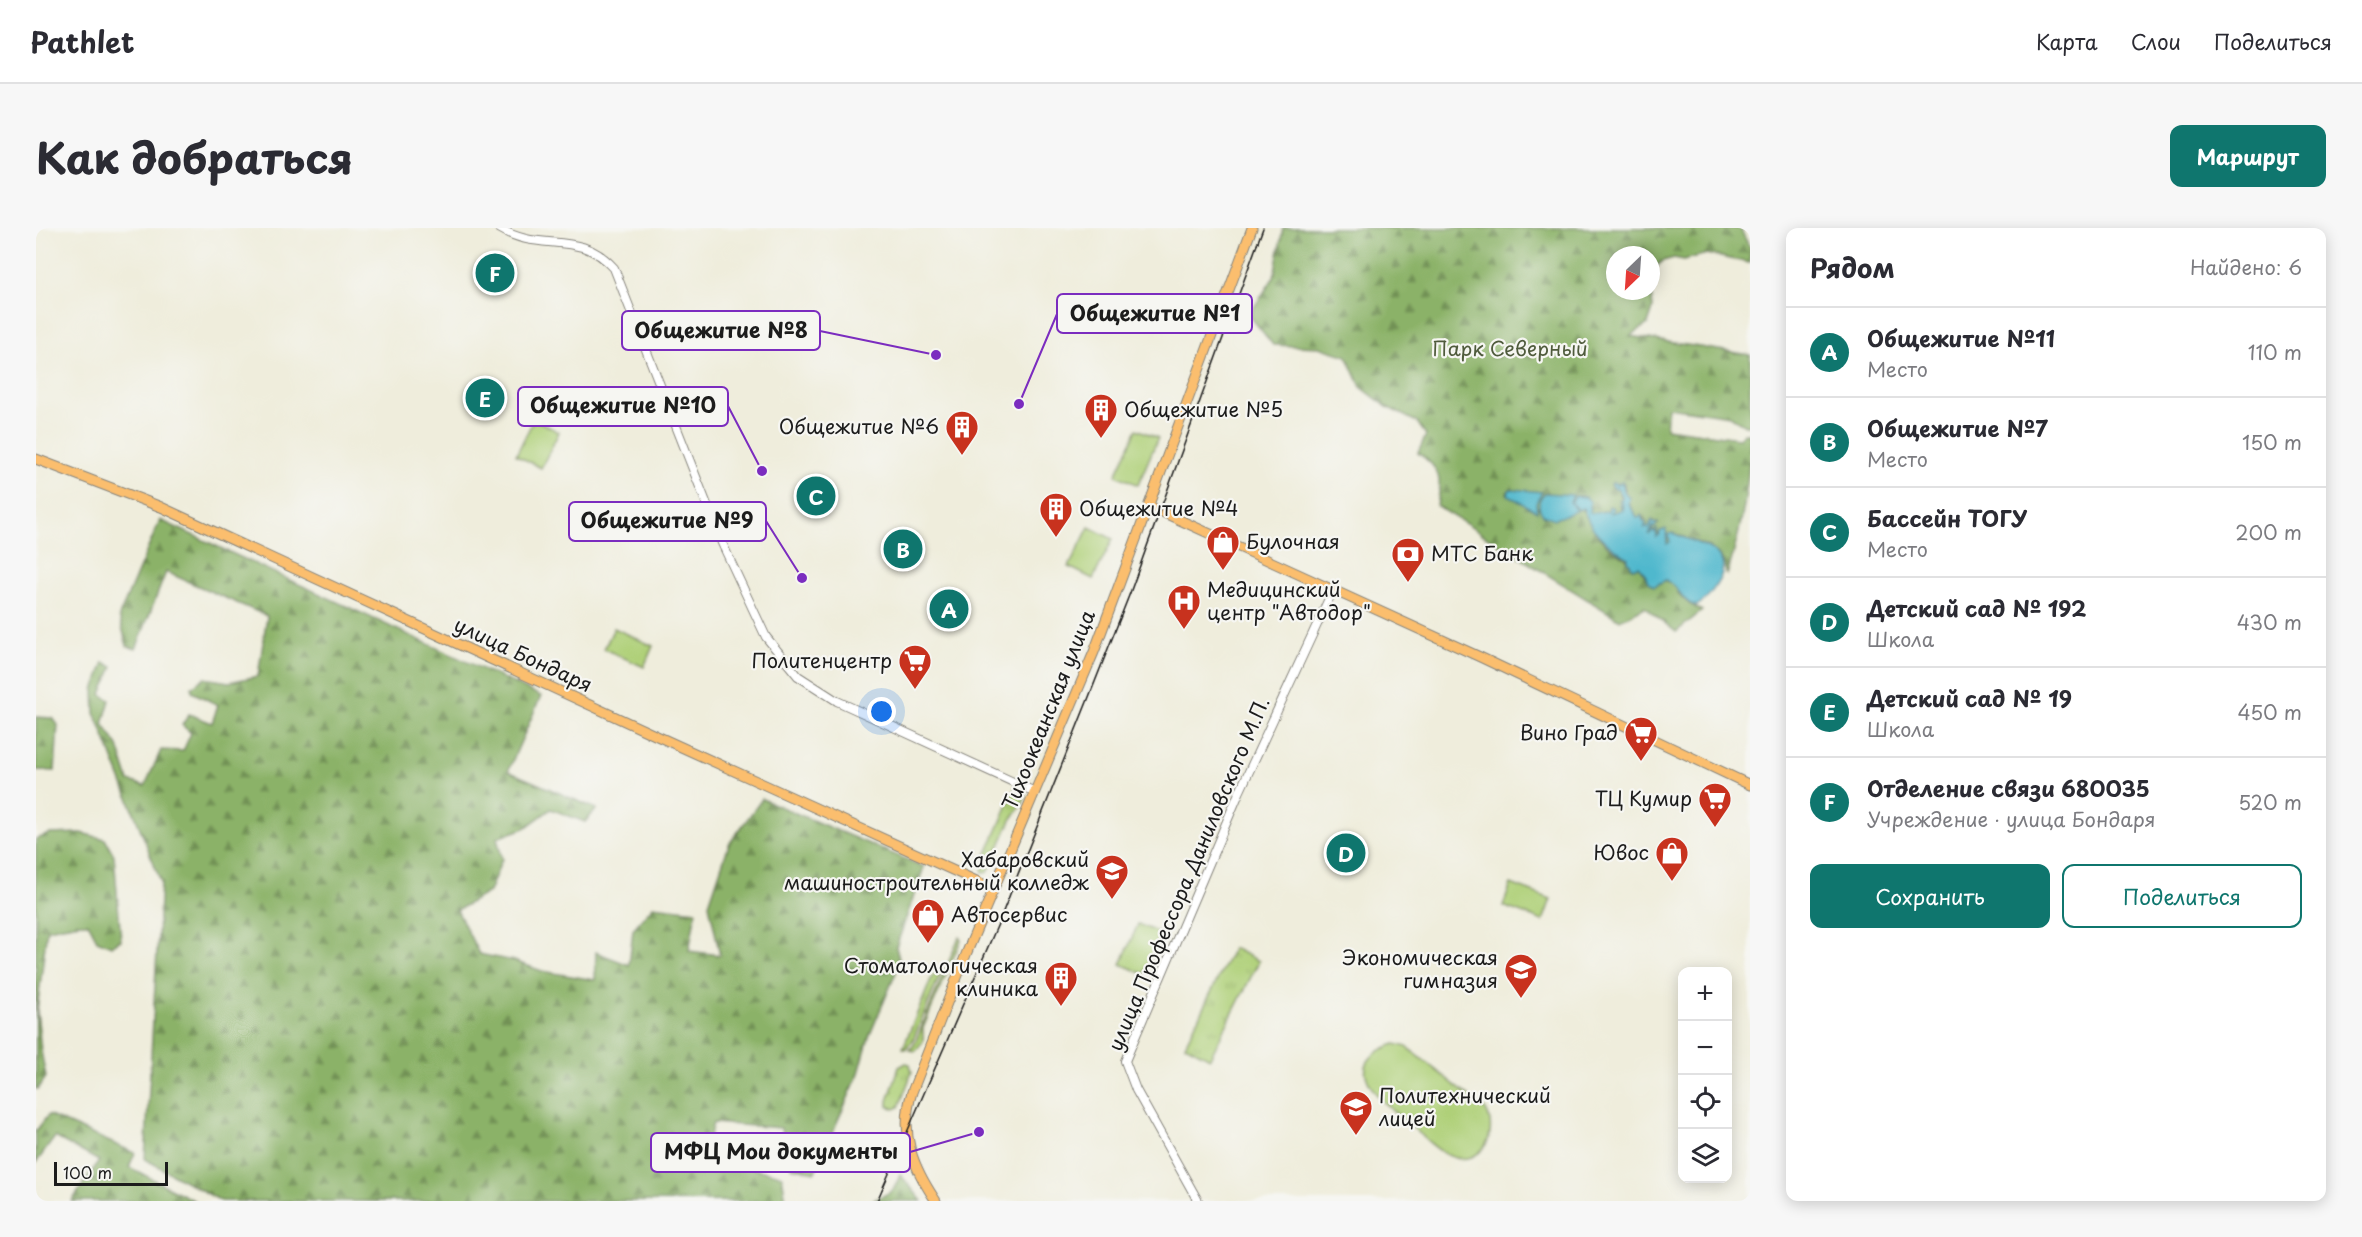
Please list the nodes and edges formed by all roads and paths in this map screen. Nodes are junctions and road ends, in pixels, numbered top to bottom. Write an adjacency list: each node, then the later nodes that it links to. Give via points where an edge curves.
1 (499, 228): 7 (street, via 520,238 576,243 603,255 614,268 722,543 766,637 798,676 837,700)
2 (1252, 228): 4 (main road, Тихоокеанская улица)
3 (36, 459): 8 (main road, улица Бондаря, via 161,507)
4 (1149, 506): 5 (main road); 7 (main road, Тихоокеанская улица)
5 (1333, 590): 6 (main road); 10 (street, улица Профессора Даниловского М.П., via 1239,793 1125,1061 1136,1090)
6 (1750, 785)
7 (1035, 792): 8 (main road, Тихоокеанская улица)
8 (994, 889): 9 (main road, Тихоокеанская улица, via 907,1106 909,1150)
9 (936, 1201)
10 (1198, 1201)

